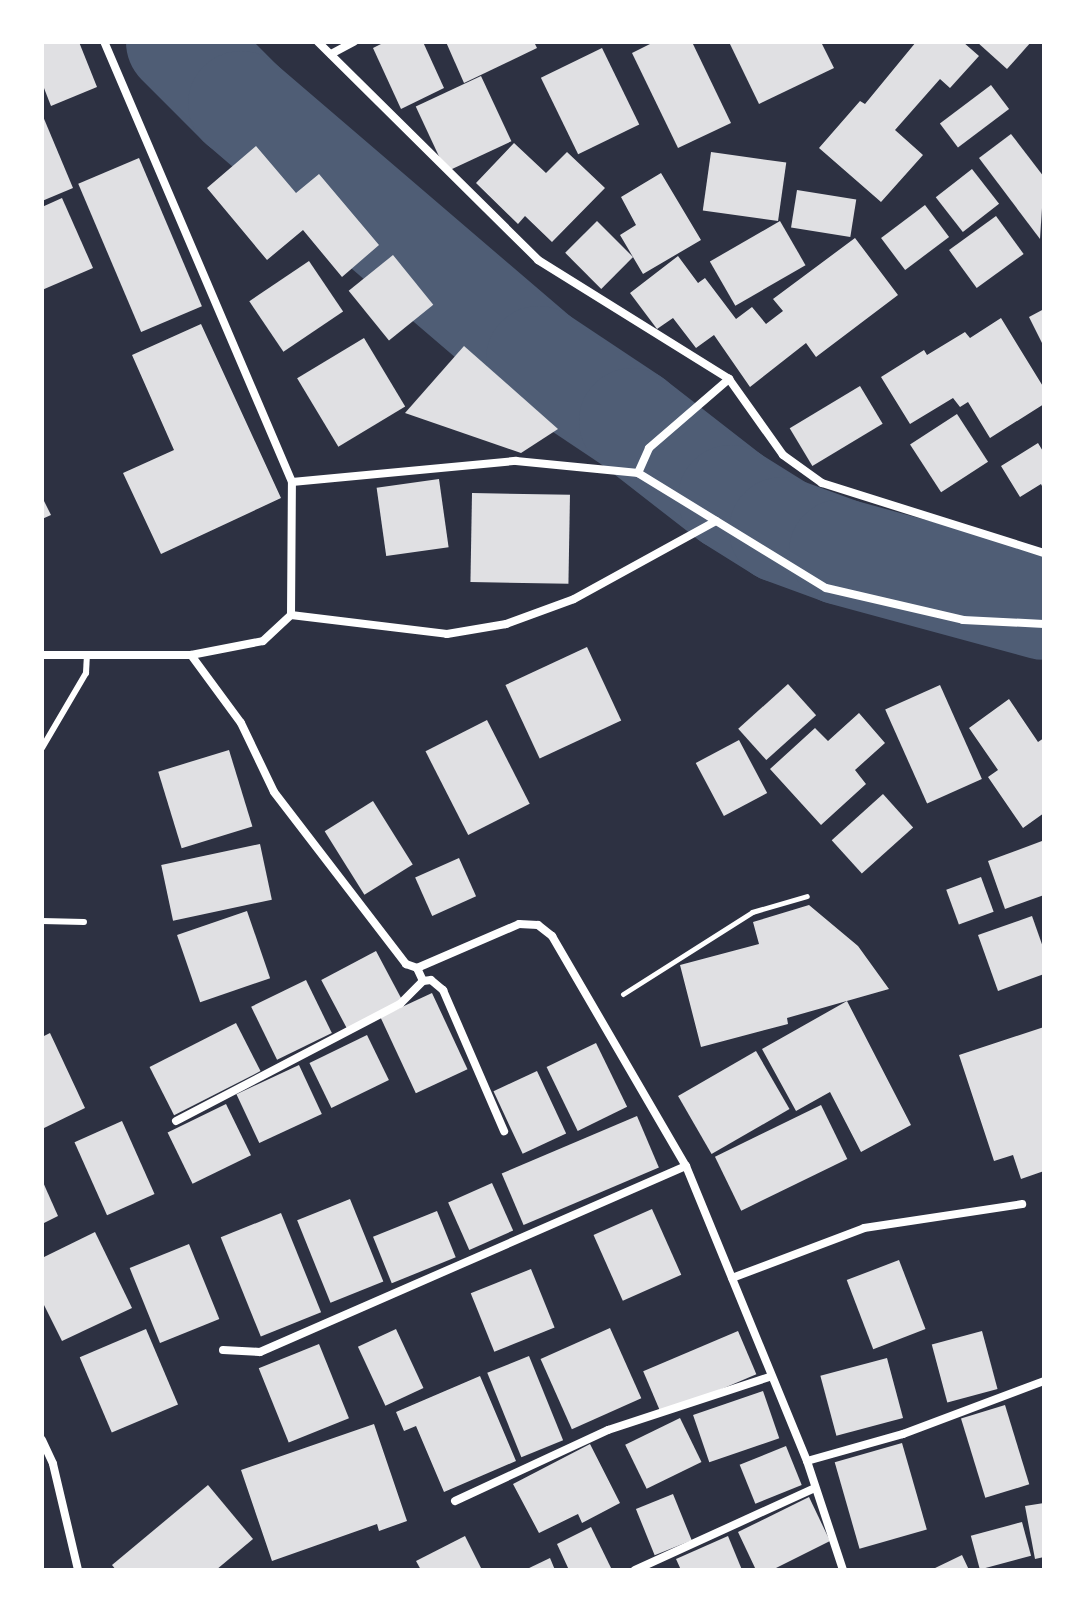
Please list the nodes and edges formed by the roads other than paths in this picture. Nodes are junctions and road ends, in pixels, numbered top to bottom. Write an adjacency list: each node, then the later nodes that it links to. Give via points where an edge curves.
1 (104, 42): 7 (street)
2 (318, 42): 4 (street)
3 (354, 42): 4 (street)
4 (331, 54): 5 (street, via 538,260)
5 (729, 379): 6 (street, via 649,448); 9 (street, via 783,455 822,483)
6 (638, 473): 7 (street, via 516,461); 8 (street)
7 (292, 482): 10 (street)
8 (716, 521): 10 (street, via 574,599 506,624 447,634); 11 (street, via 826,588 963,620)
9 (1044, 553)
10 (291, 615): 14 (street, via 263,641)
11 (1044, 624)
12 (42, 655): 13 (street)
13 (87, 655): 14 (street); 15 (lane, via 86,673)
14 (191, 655): 18 (street, via 241,723 274,792 394,953)
15 (42, 748)
16 (42, 921): 17 (lane)
17 (84, 922)
18 (417, 968): 19 (street); 22 (street, via 519,924 538,925 552,936 599,1010)
19 (423, 981): 20 (street, via 400,1004); 21 (street, via 431,980 443,990)
20 (176, 1121)
21 (504, 1131)
22 (686, 1166): 24 (street); 25 (street, via 260,1352)
23 (1022, 1204): 24 (street, via 864,1228)
24 (732, 1278): 26 (street)
25 (223, 1350)
26 (769, 1377): 29 (street); 31 (street, via 608,1430)
27 (1044, 1381): 29 (street, via 903,1434)
28 (42, 1440): 32 (street, via 53,1464)
29 (807, 1461): 30 (street)
30 (815, 1488): 33 (street); 34 (street)
31 (455, 1501)
32 (78, 1570)
33 (635, 1570)
34 (843, 1570)

